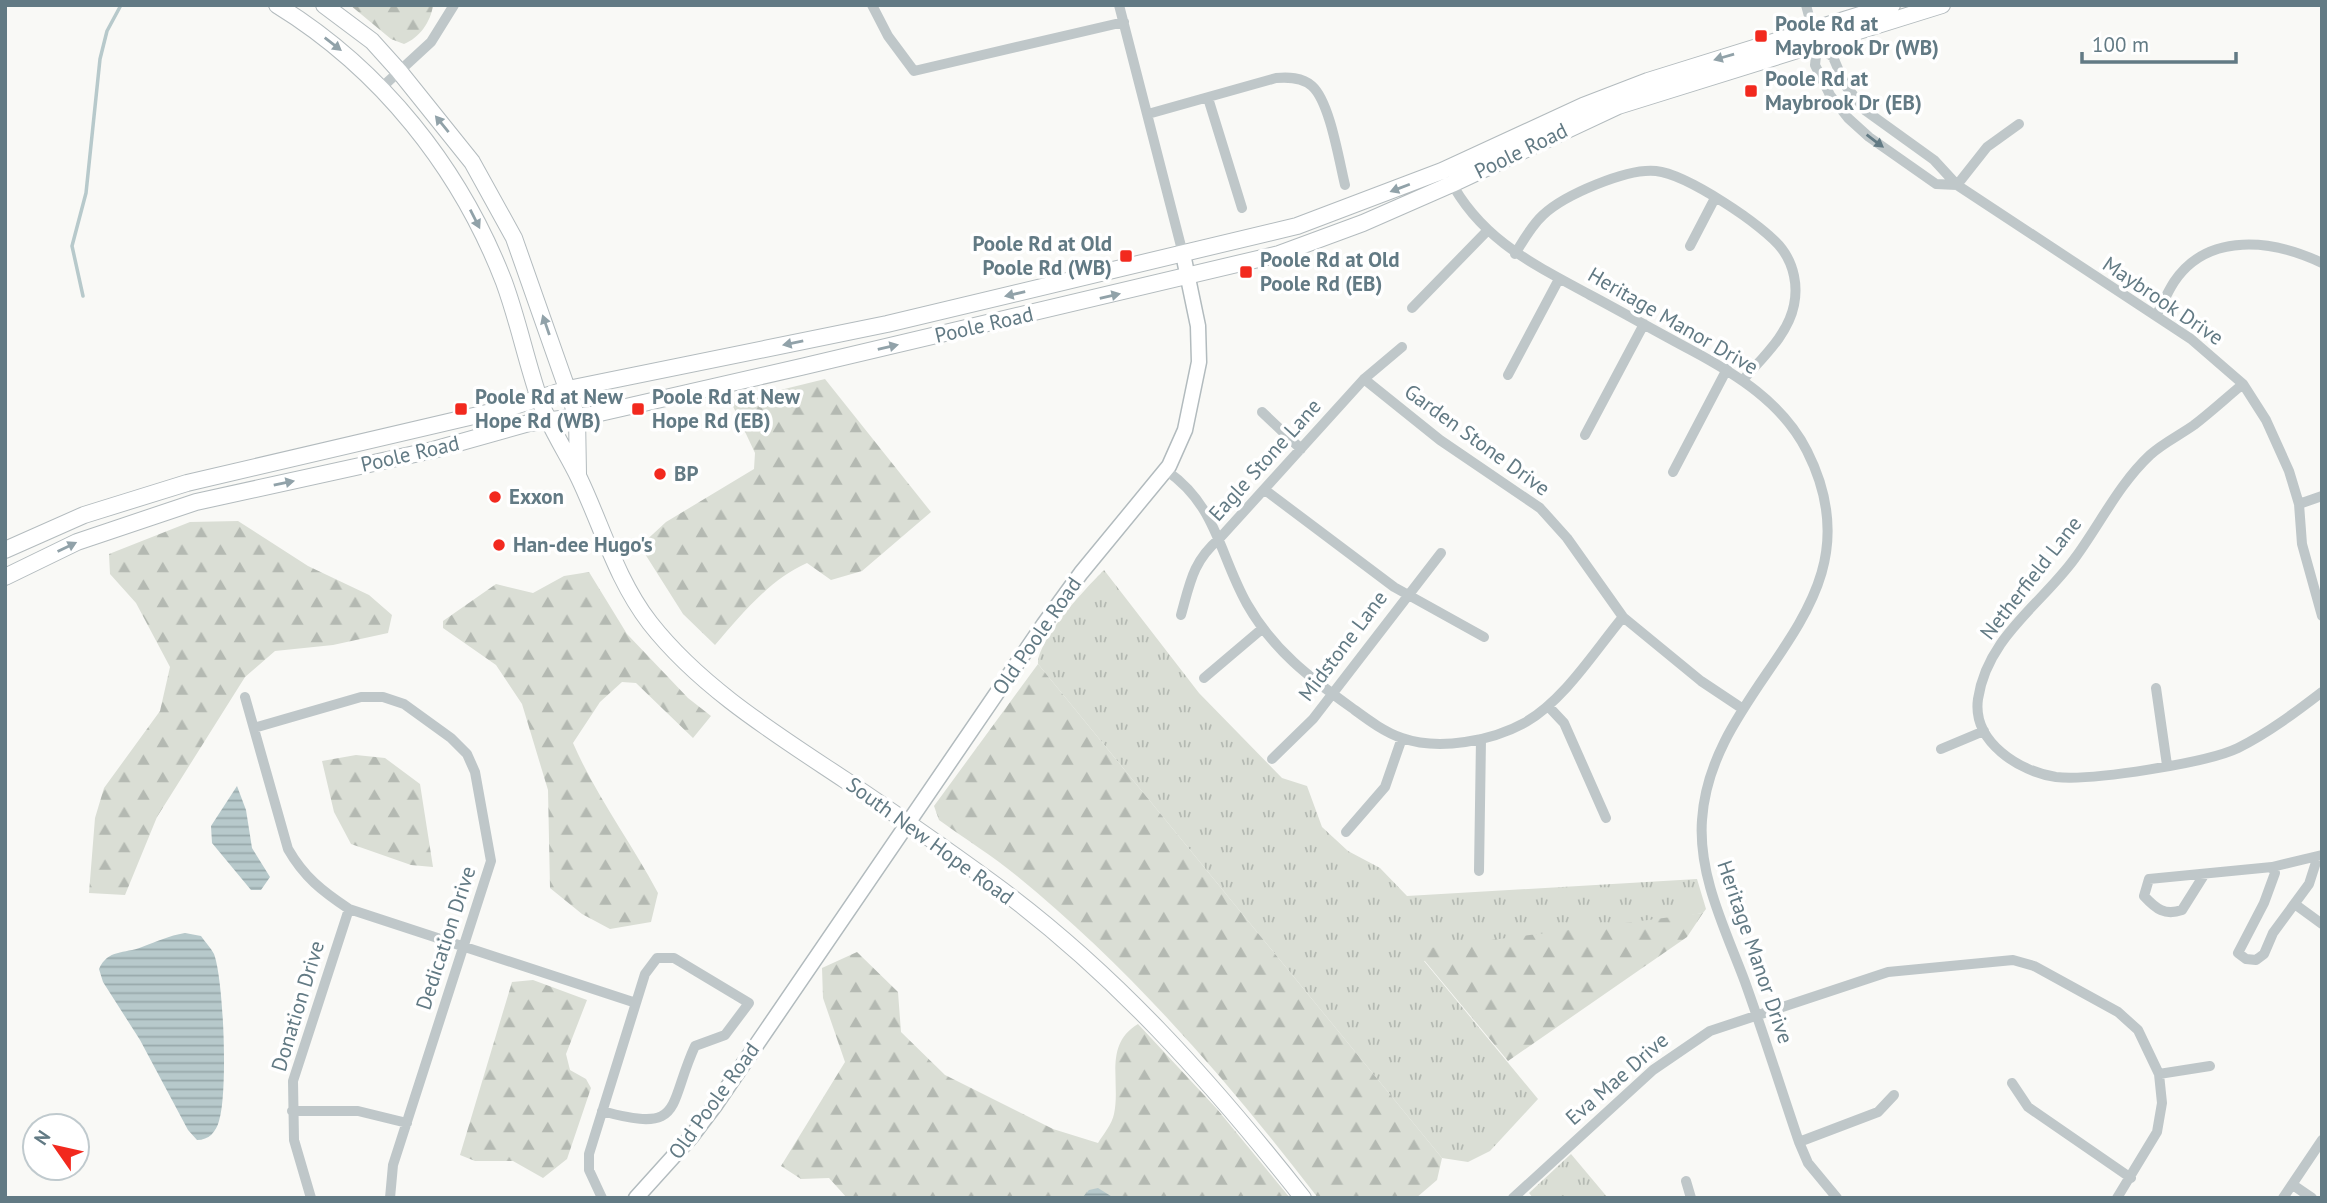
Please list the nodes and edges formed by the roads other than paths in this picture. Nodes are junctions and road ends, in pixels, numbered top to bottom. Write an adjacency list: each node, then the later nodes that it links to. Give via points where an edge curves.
1 (277, 5): 13 (main road, South New Hope Road, one-way to 13, via 357,64)
2 (324, 5): 12 (main road, South New Hope Road, via 372,41)
3 (454, 5): 12 (street, via 430,42)
4 (872, 5): 9 (street, via 914,71)
5 (1119, 5): 9 (street, Old Poole Road)
6 (1806, 5): 10 (street)
7 (1892, 5): 10 (main road, Poole Road)
8 (1942, 5): 11 (main road, Poole Road)
9 (1124, 23): 15 (street, Old Poole Road)
10 (1812, 30): 11 (street); 17 (main road, Poole Road, one-way to 17, via 1583,106)
11 (1817, 46): 17 (main road, Poole Road, via 1618,106); 19 (street, Maybrook Drive, via 1833,57 1845,85 1866,111 1934,160); 19 (street, Maybrook Drive, one-way to 19, via 1815,65 1849,118 1936,184)
12 (400, 71): 13 (street); 38 (main road, South New Hope Road, one-way to 12, via 514,238 472,162)
13 (380, 89): 39 (main road, South New Hope Road, one-way to 39, via 450,171 479,225 503,282)
14 (1208, 98): 15 (street); 18 (street, via 1276,78 1295,77 1312,86 1322,103); 21 (street)
15 (1148, 114): 24 (street, Old Poole Road)
16 (2019, 124): 19 (street, via 1987,147)
17 (1449, 177): 22 (street, Heritage Manor Drive); 24 (main road, Poole Road, one-way to 24, via 1297,226); 27 (main road, Poole Road, via 1363,223 1279,254)
18 (1345, 185)
19 (1957, 185): 30 (street, Maybrook Drive)
20 (1715, 198): 23 (street); 25 (street, via 1679,176 1657,171 1629,174 1556,204); 36 (street, via 1777,243 1796,285 1787,326)
21 (1242, 208)
22 (1487, 231): 25 (street, Heritage Manor Drive); 29 (street)
23 (1690, 246)
24 (1183, 254): 27 (street, Old Poole Road); 38 (main road, Poole Road, one-way to 38, via 887,324)
25 (1515, 254): 28 (street, Heritage Manor Drive)
26 (2322, 263): 30 (street, via 2259,244 2222,247 2191,263)
27 (1189, 277): 41 (main road, Poole Road, one-way to 27); 45 (street, Old Poole Road, via 1199,362 1185,430)
28 (1559, 279): 31 (street, Heritage Manor Drive); 34 (street)
29 (1412, 308)
30 (2155, 316): 37 (street, Maybrook Drive, via 2191,339)
31 (1644, 324): 33 (street, Heritage Manor Drive); 43 (street)
32 (1402, 347): 35 (street, Eagle Stone Lane)
33 (1727, 369): 36 (street, Heritage Manor Drive); 46 (street)
34 (1508, 375)
35 (1364, 379): 44 (street, Eagle Stone Lane); 60 (street, Garden Stone Drive, via 1440,440 1540,508 1575,548)
36 (1743, 380): 69 (street, Heritage Manor Drive, via 1773,406 1800,439 1821,486 1827,523 1826,556 1812,603)
37 (2243, 384): 52 (street, Maybrook Drive, via 2266,420); 71 (street, Netherfield Lane, via 2151,454 2074,559 2029,606 1982,679 1978,703)
38 (568, 389): 39 (main road, Poole Road); 41 (main road, South New Hope Road)
39 (539, 398): 42 (main road, South New Hope Road); 48 (main road, Poole Road)
40 (1262, 412): 44 (street)
41 (577, 417): 42 (main road, Poole Road); 47 (main road, South New Hope Road)
42 (548, 421): 47 (main road, South New Hope Road); 51 (main road, Poole Road, one-way to 42)
43 (1585, 435)
44 (1301, 449): 49 (street, Eagle Stone Lane)
45 (1167, 471): 53 (street, via 1199,498); 78 (street, Old Poole Road, via 1075,581)
46 (1673, 472)
47 (579, 477): 78 (main road, South New Hope Road, via 612,558 648,621 680,656 735,704)
48 (187, 483): 51 (main road); 54 (main road, Poole Road, via 84,515)
49 (1265, 490): 53 (street, Eagle Stone Lane); 57 (street)
50 (2322, 496): 52 (street)
51 (196, 502): 56 (main road, Poole Road, one-way to 51, via 77,542)
52 (2299, 504): 59 (street, Maybrook Drive, via 2302,544)
53 (1219, 540): 58 (street, Eagle Stone Lane, via 1197,561); 61 (street, via 1247,604)
54 (5, 550)
55 (1441, 553): 57 (street, Midstone Lane)
56 (5, 577)
57 (1406, 595): 62 (street); 66 (street, Midstone Lane)
58 (1181, 615)
59 (2322, 616)
60 (1623, 617): 68 (street); 69 (street, Garden Stone Drive)
61 (1263, 628): 63 (street); 66 (street, via 1296,667)
62 (1484, 637)
63 (1204, 678)
64 (2156, 688): 76 (street)
65 (2322, 692): 76 (street, via 2239,748 2204,761)
66 (1332, 694): 72 (street); 75 (street, Midstone Lane)
67 (246, 697): 70 (street)
68 (1548, 706): 73 (street, via 1524,723); 77 (street, via 1564,723)
69 (1743, 709): 89 (street, Heritage Manor Drive, via 1707,782 1702,845 1710,883)
70 (254, 728): 85 (street, via 288,849 317,888); 87 (street, Dedication Drive, via 361,697 383,697 404,704 467,754 475,772 491,861)
71 (1984, 731): 74 (street); 76 (street, via 1998,751 2032,771 2058,777)
72 (1402, 738): 73 (street, via 1436,744); 79 (street, via 1385,788)
73 (1481, 739): 82 (street)
74 (1941, 749)
75 (1272, 760)
76 (2167, 765)
77 (1606, 818)
78 (907, 822): 105 (street, Old Poole Road, via 716,1104); 106 (main road, South New Hope Road, via 995,885 1120,988 1230,1106)
79 (1346, 832)
80 (2320, 856): 81 (street); 84 (street)
81 (2272, 867): 83 (street); 84 (street, via 2264,904 2238,953 2256,960 2264,954 2273,933)
82 (1479, 871)
83 (2204, 875): 83 (street, via 2149,878 2144,896 2159,911 2173,914 2182,910)
84 (2297, 905): 86 (street)
85 (349, 909): 87 (street); 94 (street, Donation Drive, via 293,1081)
86 (2322, 923)
87 (465, 946): 88 (street); 96 (street, Dedication Drive)
88 (636, 1003): 95 (street); 95 (street, via 645,974 657,958 674,958 749,1003 725,1035 695,1046 675,1104 661,1118 639,1121)
89 (1756, 1015): 91 (street, Eva Mae Drive, via 1888,972 2013,960 2034,966 2118,1012 2138,1030); 98 (street, Heritage Manor Drive); 107 (street, Eva Mae Drive, via 1684,1046)
90 (2210, 1066): 91 (street)
91 (2158, 1074): 99 (street, Eva Mae Drive, via 2160,1125)
92 (2012, 1083): 99 (street, via 2028,1107)
93 (1894, 1095): 98 (street, via 1878,1112)
94 (292, 1111): 96 (street, via 358,1111); 102 (street, Donation Drive, via 294,1140)
95 (601, 1111): 104 (street, via 589,1170)
96 (407, 1123): 103 (street, Dedication Drive, via 390,1178)
97 (2322, 1140): 101 (street)
98 (1800, 1142): 109 (street, Heritage Manor Drive, via 1808,1163)
99 (2130, 1178): 110 (street, Eva Mae Drive)
100 (1686, 1181): 108 (street)
101 (2292, 1185): 111 (street); 112 (street)
102 (311, 1198)
103 (390, 1198)
104 (603, 1198)
105 (636, 1198)
106 (1303, 1198)
107 (1513, 1198)
108 (1692, 1198)
109 (1836, 1198)
110 (2118, 1198)
111 (2283, 1198)
112 (2312, 1198)

